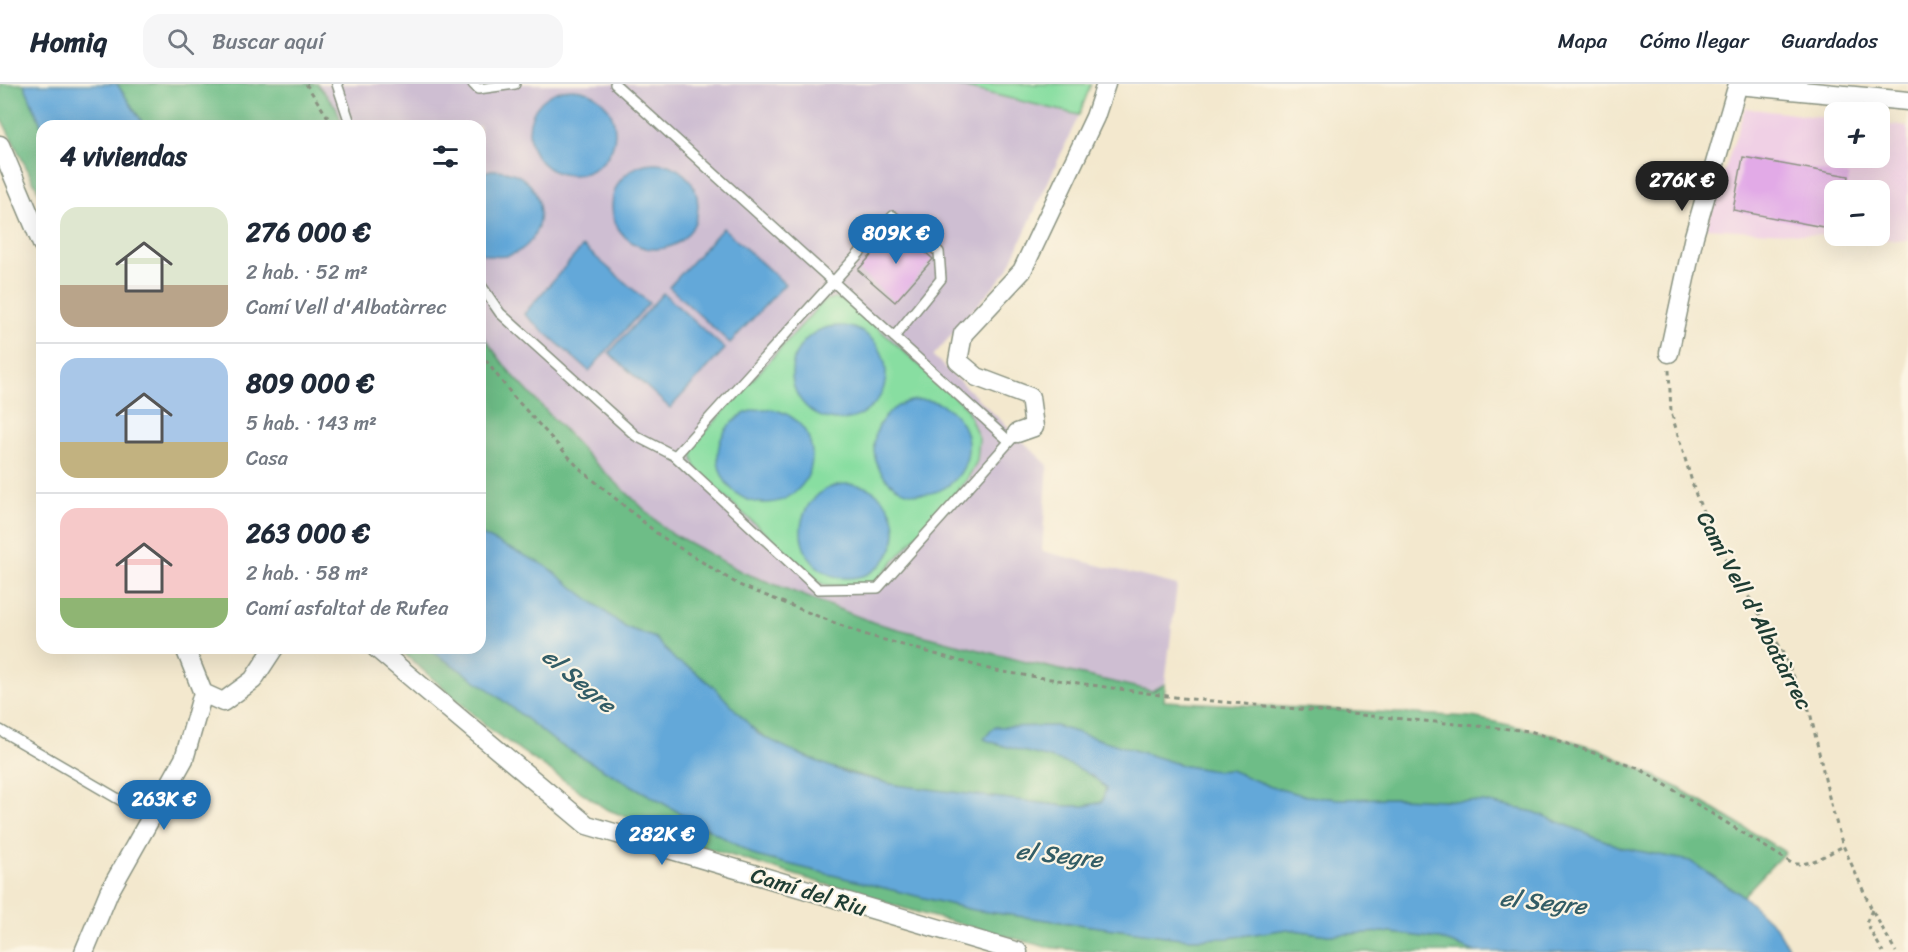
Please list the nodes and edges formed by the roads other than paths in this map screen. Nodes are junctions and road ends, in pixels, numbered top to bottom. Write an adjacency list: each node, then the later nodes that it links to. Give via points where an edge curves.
1 (337, 84): 8 (lane)
2 (474, 84): 3 (lane, via 478,88)
3 (516, 84)
4 (615, 84): 11 (lane)
5 (1106, 84): 15 (street, via 1095,117 1022,272 963,334 958,360 976,377 1030,397 1034,427)
6 (1738, 85): 7 (street); 14 (street, via 1696,227)
7 (1908, 101)
8 (349, 120)
9 (0, 145): 10 (street)
10 (36, 230)
11 (833, 282): 13 (lane); 13 (lane, via 893,216 939,252 941,279); 16 (lane)
12 (486, 293): 16 (lane, via 500,313 636,436)
13 (894, 337): 15 (lane)
14 (1669, 353)
15 (1013, 437): 16 (lane, via 878,588 818,589)
16 (675, 456)
17 (187, 654): 20 (street)
18 (270, 654): 20 (street, via 253,680 223,702)
19 (383, 654): 24 (street, Camí del Riu, via 587,825)
20 (203, 693): 22 (street, via 184,759)
21 (0, 730): 22 (lane)
22 (151, 818): 23 (street, via 109,892)
23 (84, 952)
24 (1018, 952)

